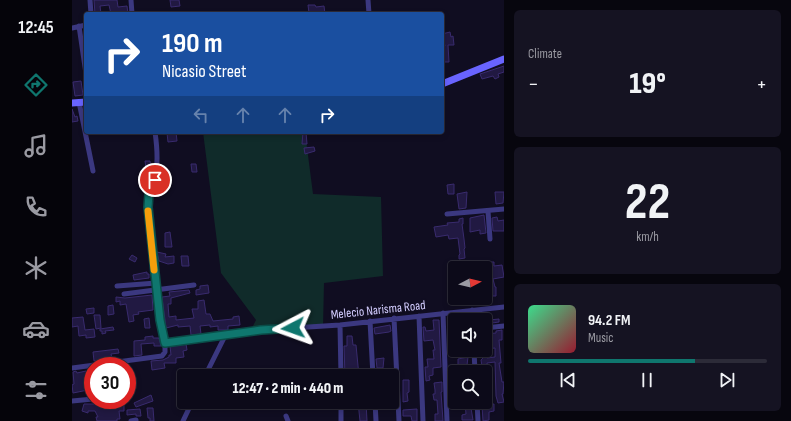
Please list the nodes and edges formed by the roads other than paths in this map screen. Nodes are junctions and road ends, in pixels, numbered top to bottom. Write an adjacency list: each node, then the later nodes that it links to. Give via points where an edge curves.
1 (90, 0): 4 (street)
2 (131, 0): 5 (street)
3 (368, 0): 6 (street)
4 (92, 12)
5 (132, 12)
6 (369, 12)
7 (84, 25): 8 (street)
8 (79, 26): 9 (street); 11 (street)
9 (72, 28)
10 (504, 59): 12 (street)
11 (84, 60)
12 (444, 83)
13 (79, 103): 14 (street)
14 (84, 127)
15 (85, 134): 17 (street)
16 (155, 134): 22 (street, via 156,174 149,194 148,207)
17 (93, 171)
18 (504, 210): 19 (street)
19 (488, 211): 20 (street); 21 (street)
20 (447, 214)
21 (490, 239)
22 (156, 283): 23 (street); 25 (street)
23 (117, 286)
24 (194, 286): 25 (street)
25 (157, 291): 26 (street); 38 (street)
26 (124, 294)
27 (504, 307): 28 (street, Melecio Narisma Road)
28 (472, 310): 29 (street); 30 (street, Melecio Narisma Road)
29 (472, 313)
30 (443, 314): 31 (street, Melecio Narisma Road); 56 (street)
31 (419, 316): 32 (street, Melecio Narisma Road); 55 (street)
32 (394, 318): 33 (street, Melecio Narisma Road); 54 (street)
33 (370, 321): 34 (street, Melecio Narisma Road); 44 (street)
34 (340, 325): 37 (street, Melecio Narisma Road); 43 (street)
35 (504, 326): 36 (street)
36 (492, 327)
37 (226, 334): 38 (street, Melecio Narisma Road); 42 (street)
38 (165, 343): 39 (street, via 165,352 162,356)
39 (136, 360)
40 (84, 367): 41 (street)
41 (72, 368)
42 (208, 369)
43 (340, 369)
44 (373, 369)
45 (84, 400): 46 (street)
46 (72, 401)
47 (189, 409): 51 (street)
48 (341, 409): 52 (street)
49 (375, 409): 53 (street)
50 (477, 409): 57 (street)
51 (183, 421)
52 (341, 421)
53 (376, 421)
54 (399, 421)
55 (423, 421)
56 (447, 421)
57 (478, 421)

